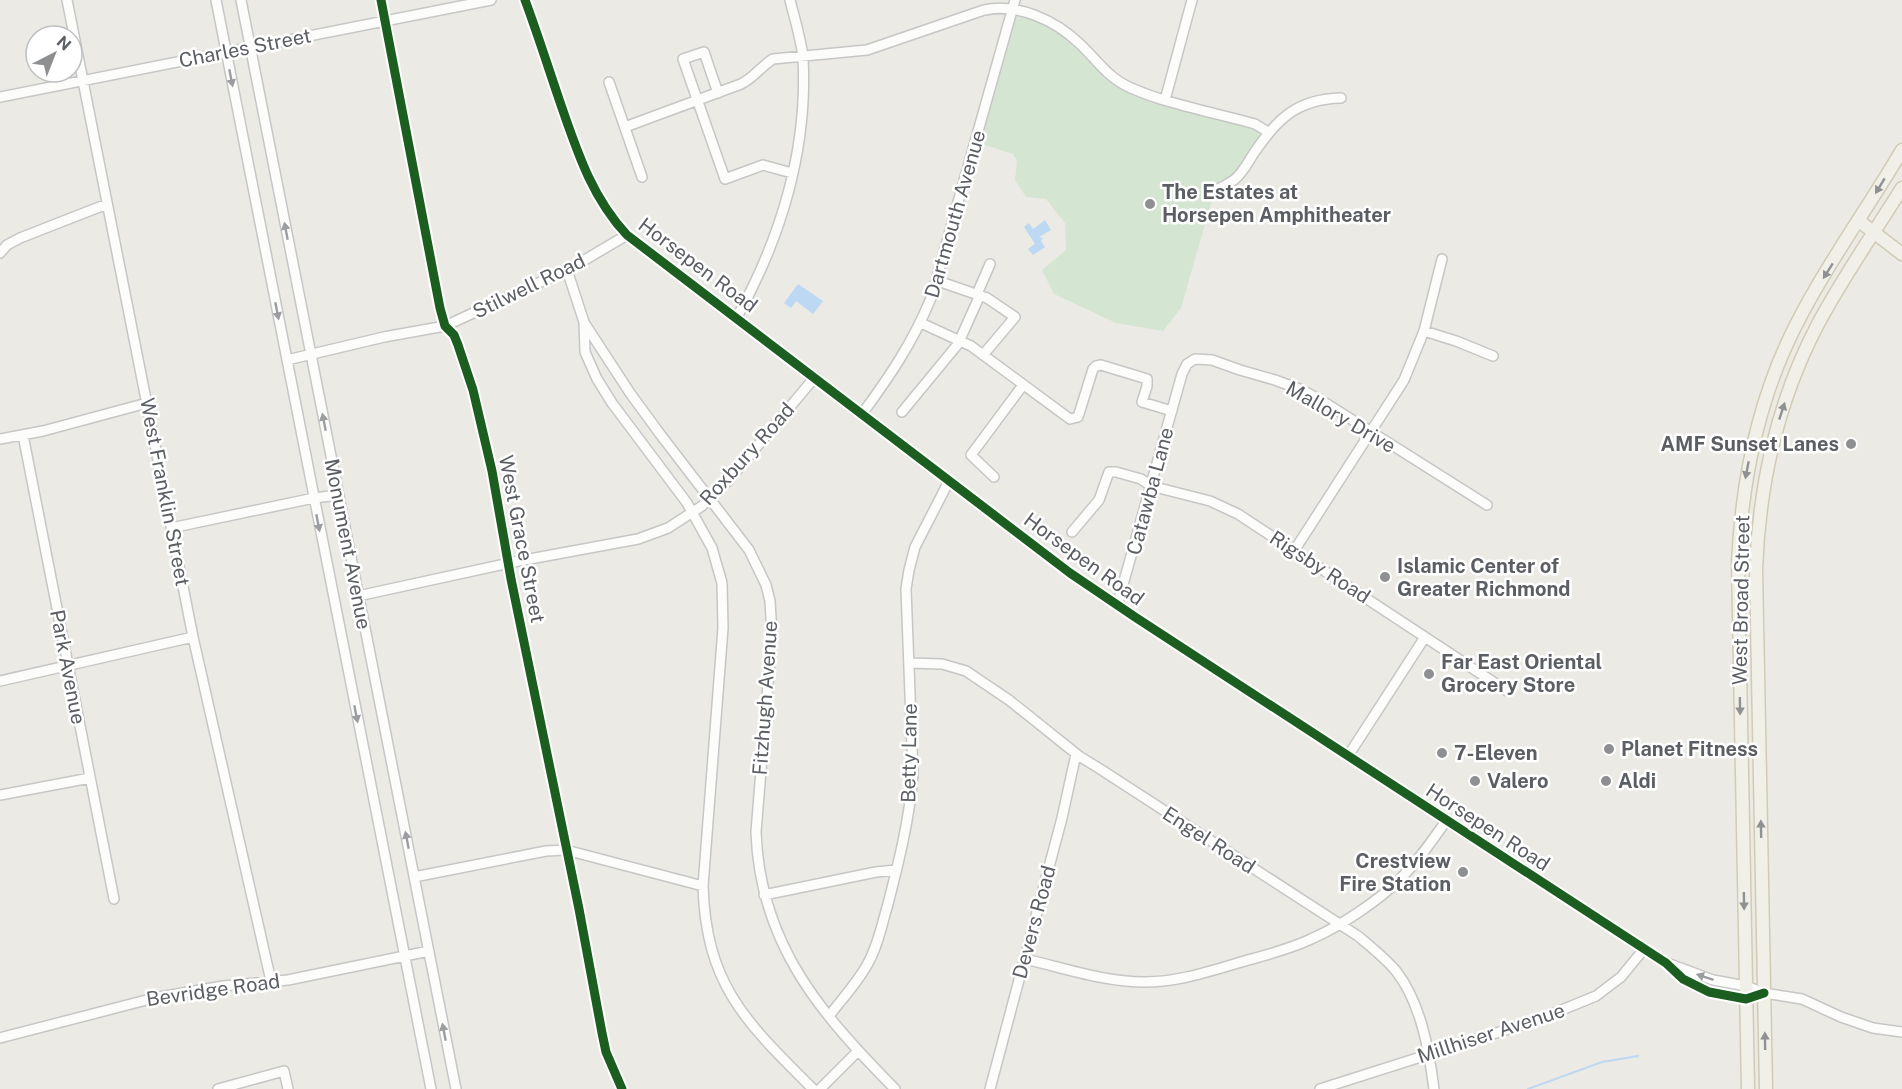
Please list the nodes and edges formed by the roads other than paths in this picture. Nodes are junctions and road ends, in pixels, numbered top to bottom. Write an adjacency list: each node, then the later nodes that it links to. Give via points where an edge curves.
1 (67, 0): 11 (street, West Franklin Street)
2 (216, 0): 13 (street, Monument Avenue)
3 (241, 0): 12 (street, Monument Avenue)
4 (381, 0): 10 (street, West Grace Street)
5 (491, 0): 10 (street, Charles Street)
6 (525, 0): 34 (street, Horsepen Road, via 583,166 600,199)
7 (790, 0): 14 (street)
8 (1192, 0): 23 (street)
9 (1013, 5): 14 (street, via 984,10 867,50); 23 (street, via 1054,24 1116,81); 40 (street, Dartmouth Avenue)
10 (384, 21): 12 (street, Charles Street); 45 (street, West Grace Street)
11 (71, 24)
12 (250, 47): 13 (street, Charles Street); 48 (street, Monument Avenue, one-way to 12)
13 (226, 51): 15 (street, Charles Street); 51 (street, Monument Avenue, one-way to 51)
14 (803, 57): 19 (street, via 773,59 749,80); 27 (street, via 801,126)
15 (84, 81)
16 (609, 82): 24 (street)
17 (67, 84): 20 (street, Charles Street)
18 (83, 84): 31 (street, West Franklin Street)
19 (718, 93): 22 (street); 22 (street, via 704,52 684,59)
20 (0, 97)
21 (1341, 98): 25 (street, via 1297,108)
22 (699, 100): 24 (street); 27 (street, via 725,179 759,165)
23 (1165, 100): 25 (street, via 1255,124)
24 (624, 127): 28 (street)
25 (1268, 132): 30 (street, via 1238,177)
26 (1902, 150): 32 (main road, West Broad Street, one-way to 32)
27 (792, 173): 42 (street, via 771,248)
28 (642, 177)
29 (1902, 188): 33 (main road, West Broad Street)
30 (1214, 191)
31 (107, 204): 35 (street, via 26,235); 54 (street, West Franklin Street)
32 (1859, 221): 33 (main road); 76 (main road, West Broad Street, one-way to 76, via 1796,326 1762,412 1748,466 1741,516)
33 (1874, 232): 36 (main road); 75 (main road, West Broad Street, one-way to 33, via 1758,530 1778,421 1818,325)
34 (627, 235): 39 (street, Stilwell Road); 42 (street, Horsepen Road)
35 (0, 253)
36 (1902, 254)
37 (1442, 259): 46 (street)
38 (990, 264): 41 (street)
39 (567, 270): 43 (street, Fitzhugh Avenue); 45 (street, Stilwell Road)
40 (938, 281): 41 (street); 44 (street, Dartmouth Avenue)
41 (979, 295): 47 (street); 49 (street, via 1015,317)
42 (737, 317): 52 (street, Horsepen Road)
43 (584, 322): 66 (street, Fitzhugh Avenue, via 630,393); 68 (street, Fitzhugh Avenue, via 585,352 597,379)
44 (921, 323): 47 (street); 57 (street, Dartmouth Avenue, via 904,356)
45 (446, 326): 48 (street, Stilwell Road); 72 (street, West Grace Street, via 454,335 473,390)
46 (1424, 331): 50 (street); 58 (street, via 1404,380)
47 (960, 340): 49 (street); 56 (street)
48 (310, 354): 51 (street, Stilwell Road); 64 (street, Monument Avenue, one-way to 48)
49 (983, 355): 53 (street)
50 (1493, 356)
51 (287, 360): 65 (street, Monument Avenue)
52 (815, 377): 57 (street, Horsepen Road); 66 (street, Roxbury Road)
53 (1023, 385): 55 (street, via 1070,419 1078,417 1093,369 1101,365 1147,379 1142,402); 61 (street, via 971,455)
54 (147, 403): 59 (street); 69 (street, West Franklin Street)
55 (1172, 411): 58 (street, Mallory Drive, via 1187,364 1195,359 1212,360 1302,390); 63 (street, Catawba Lane)
56 (902, 412)
57 (862, 414): 62 (street, Horsepen Road)
58 (1371, 432): 67 (street, Mallory Drive); 71 (street)
59 (23, 435): 60 (street); 80 (street, Park Avenue)
60 (0, 439)
61 (993, 477)
62 (949, 481): 74 (street, Horsepen Road); 79 (street, Betty Lane, via 921,532 909,570)
63 (1151, 486): 70 (street, Rigsby Road, via 1142,479 1109,472 1099,500); 71 (street, Rigsby Road, via 1223,506); 74 (street, Catawba Lane)
64 (338, 495): 65 (street); 73 (street, Monument Avenue)
65 (314, 498): 69 (street); 97 (street, Monument Avenue, one-way to 97)
66 (711, 498): 68 (street, Roxbury Road); 92 (street, Fitzhugh Avenue, via 749,550 770,601 772,634 756,832)
67 (1487, 505)
68 (693, 513): 72 (street, Roxbury Road, via 638,539); 91 (street, Fitzhugh Avenue, via 712,548 724,605)
69 (171, 528): 77 (street, West Franklin Street)
70 (1072, 532)
71 (1294, 551): 78 (street, Rigsby Road)
72 (509, 563): 73 (street, Roxbury Road); 88 (street, West Grace Street)
73 (358, 596): 90 (street, Monument Avenue, one-way to 73)
74 (1118, 606): 84 (street, Horsepen Road)
75 (1757, 635): 76 (main road); 102 (main road, West Broad Street, one-way to 75)
76 (1738, 636): 101 (main road, West Broad Street, one-way to 101)
77 (193, 637): 80 (street); 100 (street, West Franklin Street)
78 (1425, 637): 82 (street, Rigsby Road); 84 (street)
79 (909, 663): 83 (street, Engel Road, via 942,664 966,671); 89 (street, Betty Lane, via 912,793)
80 (68, 666): 81 (street); 85 (street, Park Avenue)
81 (0, 681)
82 (1507, 691)
83 (1076, 754): 94 (street, Engel Road); 98 (street, Devers Road)
84 (1348, 756): 87 (street, Horsepen Road)
85 (90, 778): 86 (street); 93 (street, Park Avenue)
86 (0, 795)
87 (1446, 821): 94 (street, via 1400,880); 95 (street, Horsepen Road)
88 (566, 850): 90 (street); 91 (street); 113 (street, West Grace Street, via 606,1052)
89 (896, 870): 92 (street); 104 (street, Betty Lane, via 872,954)
90 (414, 877): 96 (street, Monument Avenue)
91 (703, 886): 114 (street, Fitzhugh Avenue, via 709,945 725,985 760,1036)
92 (764, 895): 104 (street, Fitzhugh Avenue, via 799,975)
93 (114, 899)
94 (1340, 924): 98 (street, via 1310,940 1188,978 1118,980); 108 (street, Engel Road, via 1396,971 1418,1016)
95 (1644, 949): 99 (street, Horsepen Road); 108 (street, Millhiser Avenue, via 1621,977 1596,996 1537,1020)
96 (429, 951): 97 (street, Bevridge Road); 112 (street, Monument Avenue, one-way to 96)
97 (404, 956): 100 (street, Bevridge Road); 111 (street, Monument Avenue)
98 (1025, 959): 117 (street, Devers Road)
99 (1666, 963): 101 (street, Horsepen Road, one-way to 99, via 1713,980); 103 (street, Horsepen Road, via 1700,988)
100 (271, 981): 106 (street, Bevridge Road, via 154,998)
101 (1746, 986): 102 (street, Horsepen Road); 103 (main road, West Broad Street)
102 (1764, 993): 103 (street, Horsepen Road); 105 (street, via 1802,999 1850,1021); 121 (main road, West Broad Street, one-way to 102)
103 (1746, 999): 120 (main road, West Broad Street)
104 (829, 1016): 107 (street, Fitzhugh Avenue)
105 (1902, 1032)
106 (0, 1038)
107 (858, 1051): 115 (street); 116 (street, Fitzhugh Avenue)
108 (1428, 1054): 118 (street, Millhiser Avenue); 119 (street, Engel Road)
109 (218, 1089): 110 (street, via 284,1071)
110 (288, 1089)
111 (430, 1089)
112 (456, 1089)
113 (621, 1089)
114 (813, 1089)
115 (820, 1089)
116 (895, 1089)
117 (990, 1089)
118 (1320, 1089)
119 (1434, 1089)
120 (1748, 1089)
121 (1766, 1089)

